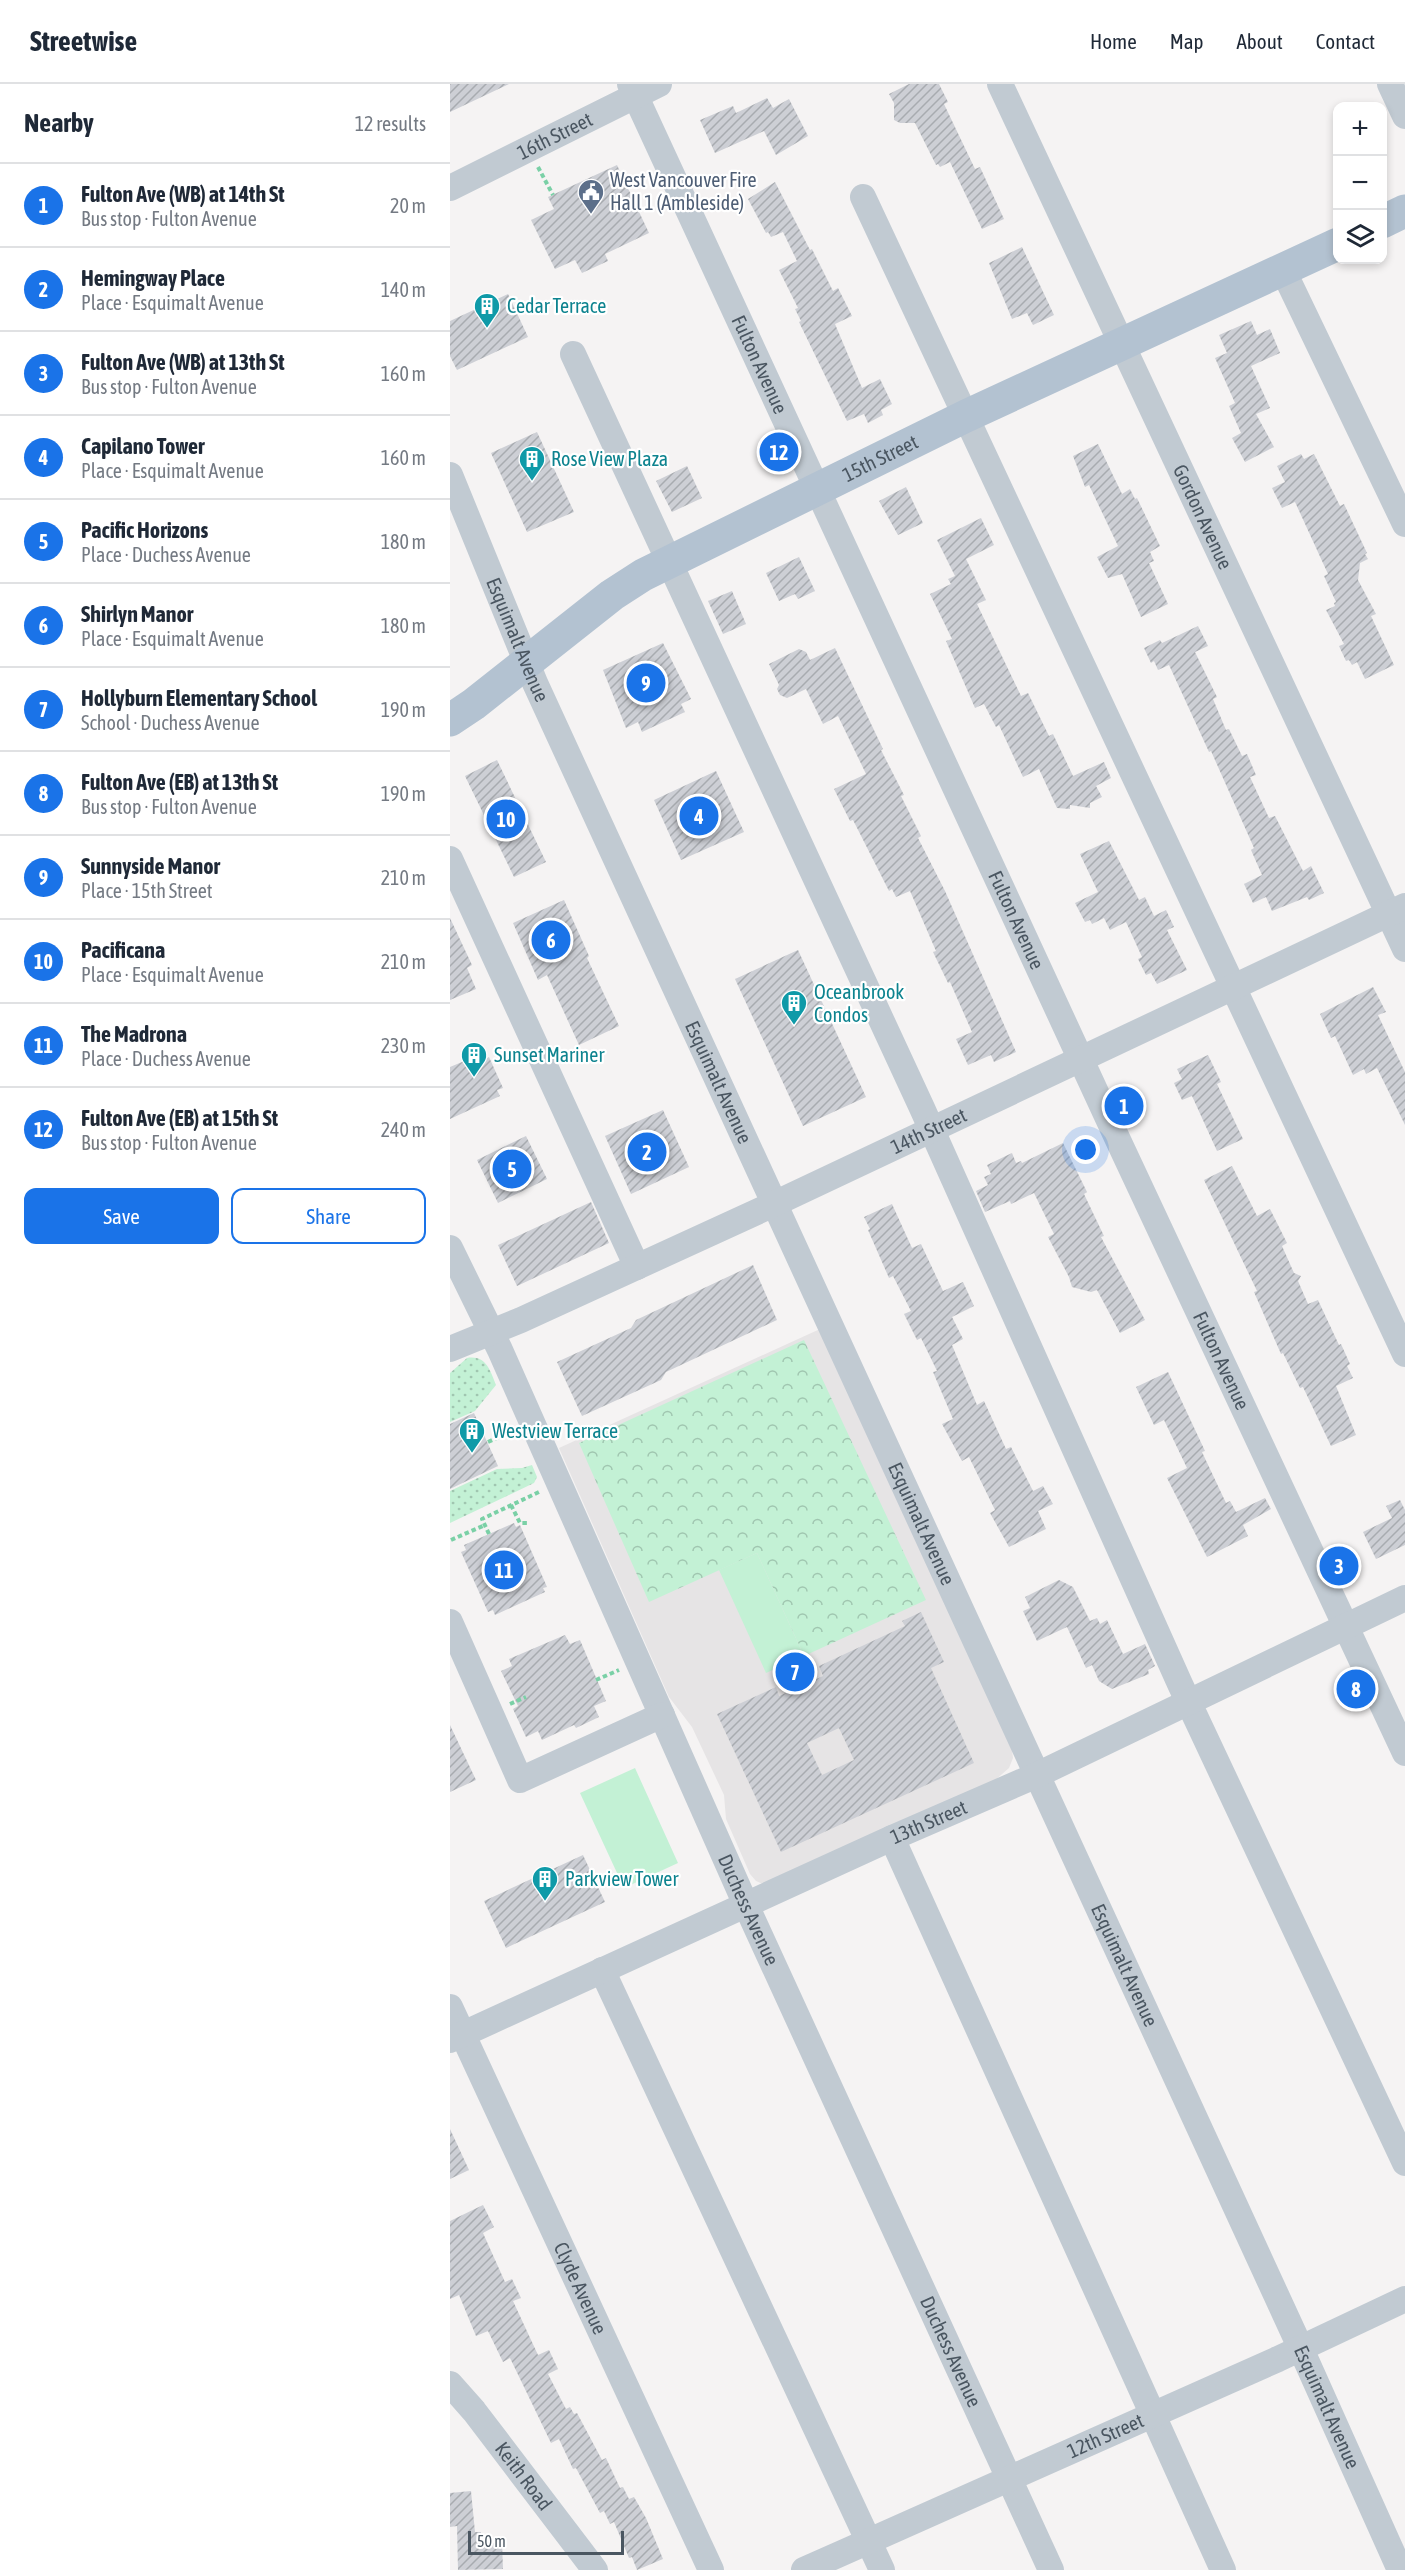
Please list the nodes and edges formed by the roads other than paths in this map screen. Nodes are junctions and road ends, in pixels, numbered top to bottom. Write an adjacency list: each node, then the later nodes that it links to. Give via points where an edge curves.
1 (659, 84): 4 (street, 16th Street)
2 (1000, 84): 12 (street, Gordon Avenue)
3 (1390, 84): 5 (street)
4 (633, 90): 6 (street, 16th Street); 16 (street, Fulton Avenue)
5 (1405, 116)
6 (450, 188)
7 (863, 197): 14 (street)
8 (1405, 211): 9 (main road)
9 (1387, 220)
10 (1333, 246): 11 (main road, 15th Street)
11 (1283, 270): 12 (main road, 15th Street); 17 (street)
12 (1123, 345): 14 (main road, 15th Street); 22 (street, Gordon Avenue)
13 (573, 354): 18 (street)
14 (966, 416): 16 (main road, 15th Street); 24 (street)
15 (450, 475): 19 (street, Esquimalt Avenue)
16 (816, 488): 18 (main road, 15th Street); 25 (street, Fulton Avenue)
17 (1405, 524)
18 (669, 561): 19 (main road, 15th Street, via 612,595); 26 (street)
19 (526, 662): 20 (main road, 15th Street); 27 (street, Esquimalt Avenue)
20 (450, 720)
21 (450, 859): 29 (street)
22 (1397, 910): 23 (street, Gordon Avenue); 24 (street, 14th Street)
23 (1405, 949)
24 (1234, 986): 25 (street, 14th Street); 32 (street)
25 (1081, 1060): 26 (street, 14th Street); 35 (street, Fulton Avenue)
26 (932, 1130): 27 (street, 14th Street); 36 (street)
27 (774, 1204): 29 (street, 14th Street); 39 (street, Esquimalt Avenue)
28 (450, 1248): 30 (street, Duchess Avenue)
29 (637, 1267): 30 (street, 14th Street)
30 (490, 1332): 31 (street, 14th Street); 37 (street, Duchess Avenue)
31 (450, 1349)
32 (1405, 1354)
33 (1405, 1598): 35 (street, 13th Street)
34 (450, 1622): 37 (street, via 520,1780)
35 (1347, 1628): 36 (street, 13th Street); 38 (street, Fulton Avenue)
36 (1189, 1702): 39 (street, 13th Street); 45 (street)
37 (662, 1715): 41 (street, Duchess Avenue)
38 (1405, 1753)
39 (1037, 1775): 40 (street, 13th Street); 47 (street, Esquimalt Avenue)
40 (892, 1838): 41 (street, 13th Street); 49 (street)
41 (746, 1905): 42 (street, 13th Street); 50 (street, Duchess Avenue)
42 (602, 1970): 44 (street, 13th Street); 51 (street)
43 (450, 2007): 44 (street, Clyde Avenue)
44 (457, 2037): 53 (street, Clyde Avenue)
45 (1405, 2163)
46 (1405, 2299): 47 (street, 12th Street)
47 (1300, 2349): 49 (street, 12th Street); 58 (street, Esquimalt Avenue)
48 (450, 2384): 52 (street, Keith Road)
49 (1152, 2414): 50 (street, 12th Street); 57 (street)
50 (1009, 2479): 51 (street, 12th Street); 56 (street, Duchess Avenue)
51 (868, 2539): 54 (street, 12th Street); 55 (street)
52 (595, 2570)
53 (711, 2570)
54 (804, 2570)
55 (882, 2570)
56 (1051, 2570)
57 (1223, 2570)
58 (1400, 2570)

